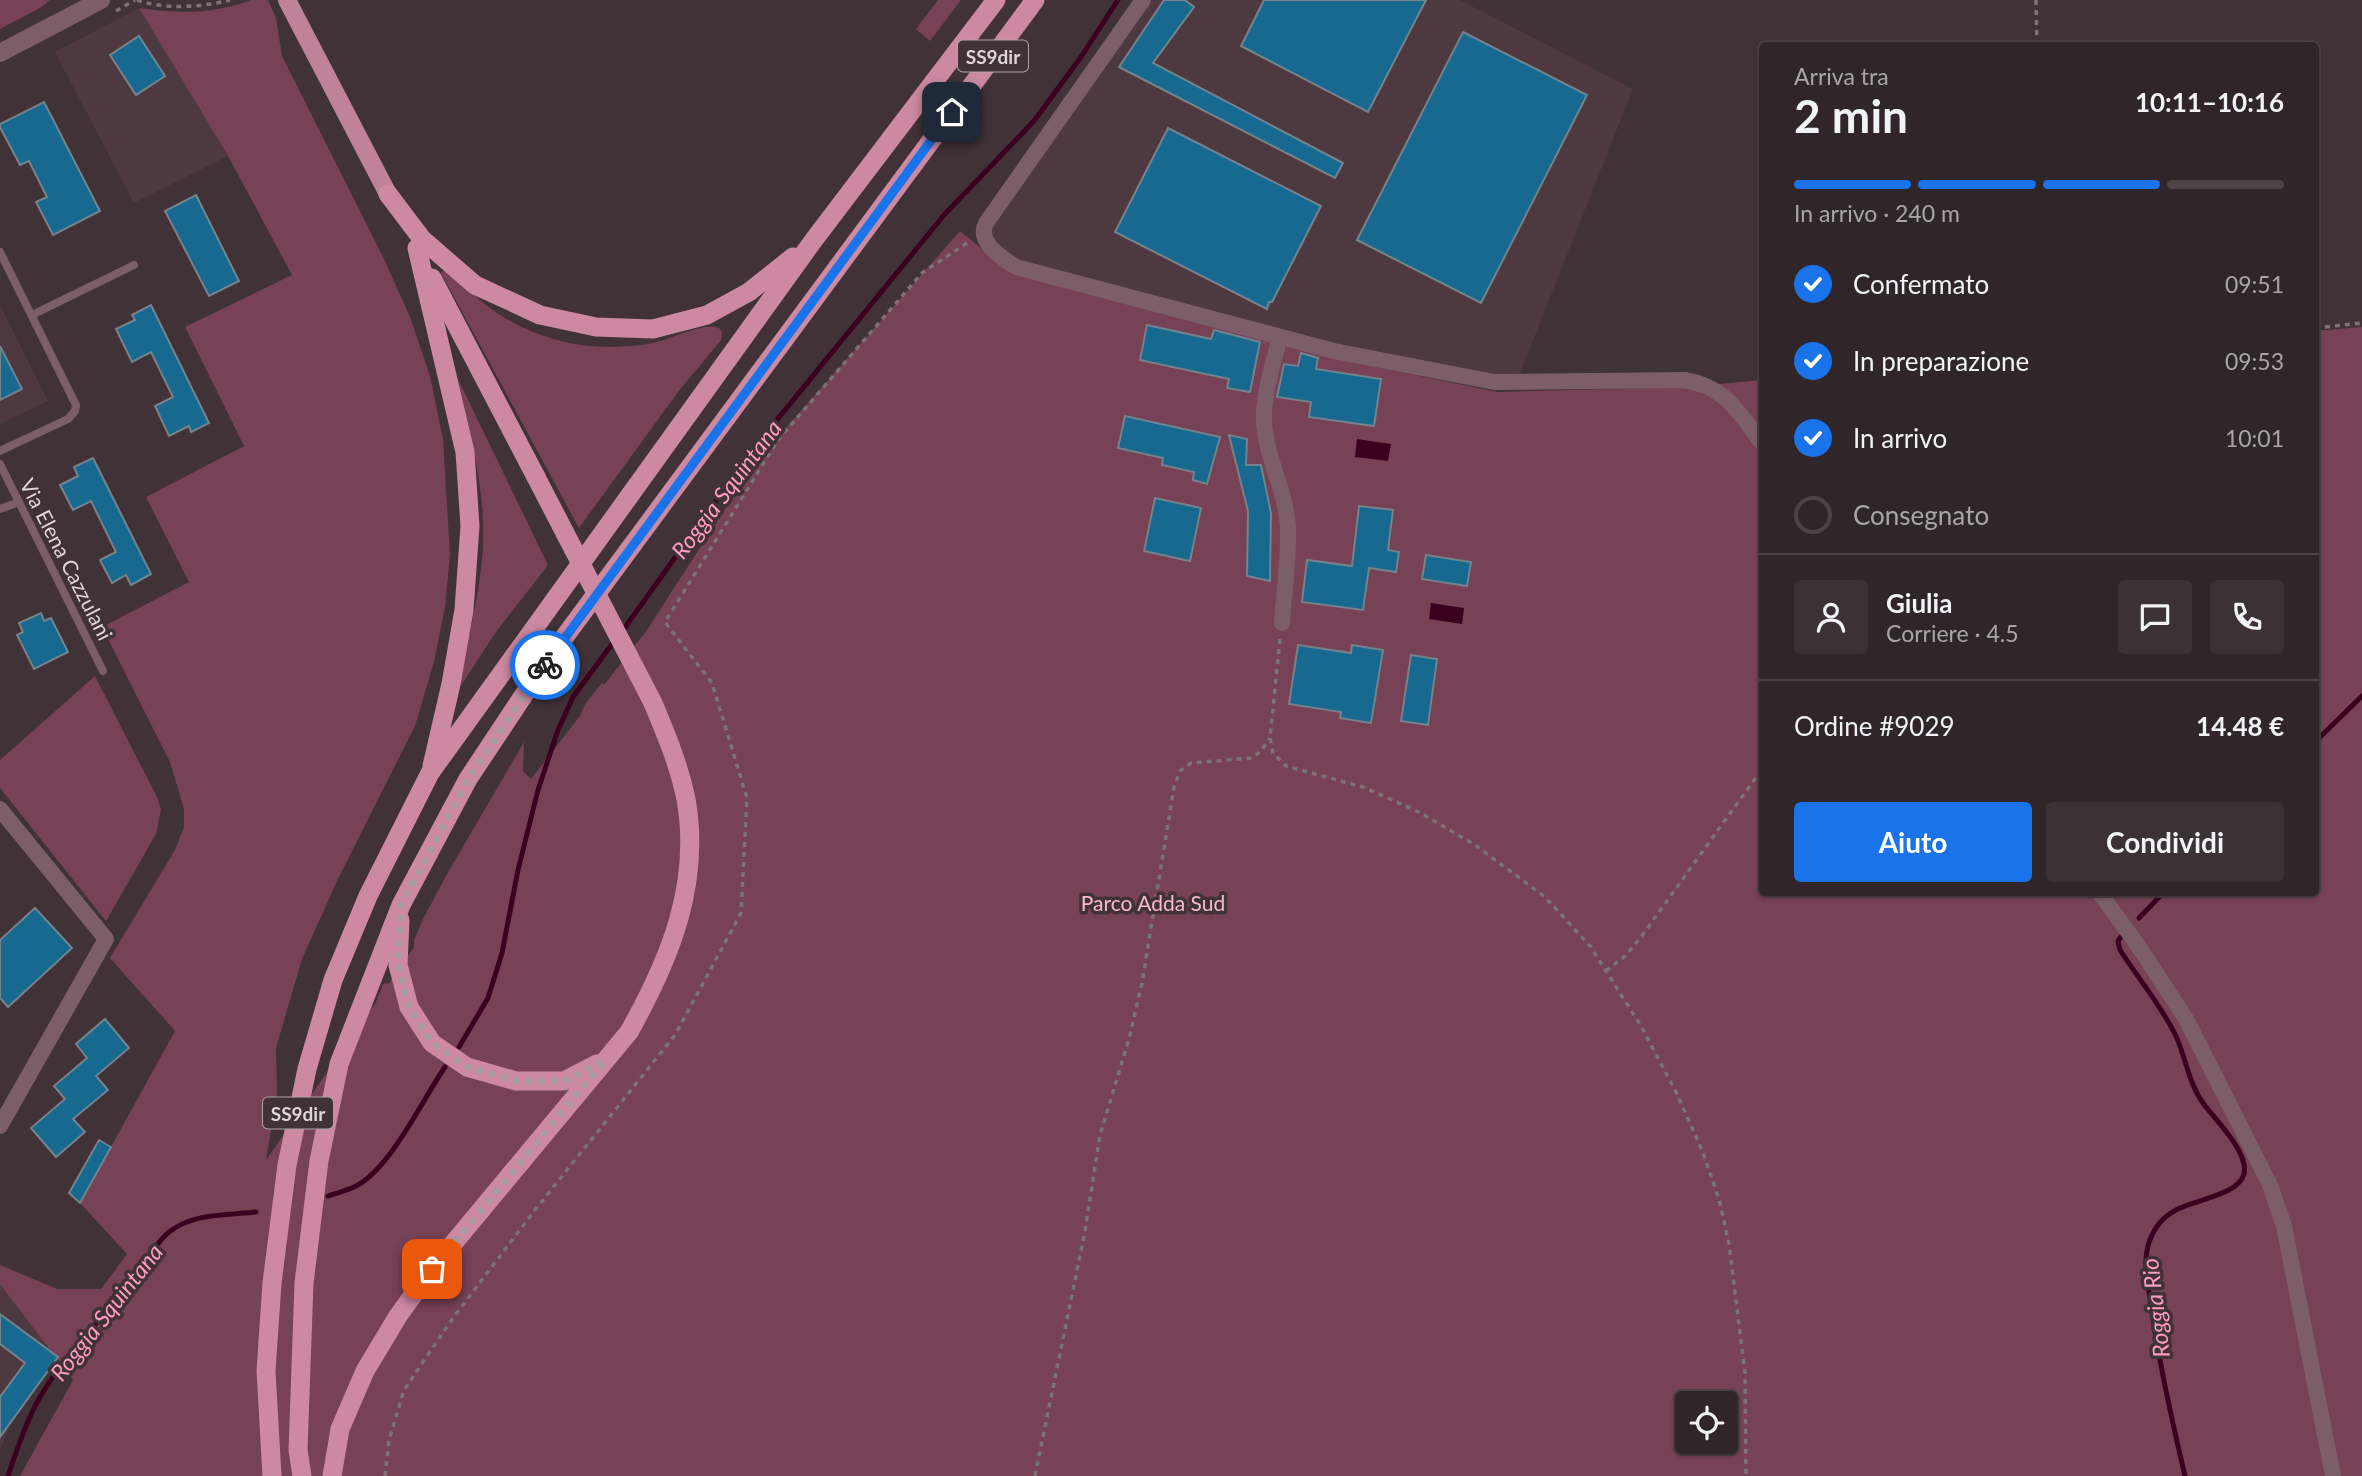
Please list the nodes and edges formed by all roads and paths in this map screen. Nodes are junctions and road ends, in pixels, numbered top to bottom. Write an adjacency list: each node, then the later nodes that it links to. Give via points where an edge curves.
1 (101, 0): 10 (street)
2 (137, 0): 3 (path, via 167,6)
3 (230, 0)
4 (996, 0): 12 (highway, SS9dir)
5 (1035, 0): 32 (highway, SS9dir, via 543,666 468,779)
6 (1143, 0): 19 (street, via 986,223 988,245 1016,267)
7 (2036, 0): 9 (path)
8 (290, 6): 11 (main road)
9 (2037, 42)
10 (0, 53)
11 (388, 194): 12 (highway, via 422,239 474,285 540,315 596,327 653,329 707,315 750,292); 13 (highway)
12 (813, 241): 29 (highway, SS9dir)
13 (416, 248): 29 (highway, via 465,452 471,526 464,611); 34 (highway, bridge, via 653,703 685,798 691,847 684,904 670,953 629,1032)
14 (0, 252): 16 (lane)
15 (134, 265): 16 (lane)
16 (32, 315): 21 (lane, via 74,400 75,411 68,419)
17 (2362, 323): 18 (path)
18 (2319, 328)
19 (1280, 337): 20 (street, via 1494,382 1701,382 1727,398); 25 (street, via 1264,421 1288,527)
20 (1759, 439)
21 (0, 452)
22 (0, 464): 23 (lane, Via Elena Cazzulani)
23 (19, 502): 24 (lane); 26 (lane, Via Elena Cazzulani)
24 (0, 509)
25 (1282, 624): 27 (path)
26 (103, 670)
27 (1270, 738): 33 (path, via 1273,753 1286,766 1363,787 1419,812 1475,845 1545,897 1590,946); 39 (path, via 1252,758 1191,763 1180,771 1174,787 1142,983 1100,1135)
28 (1759, 773): 33 (path, via 1642,937)
29 (430, 774): 36 (highway, SS9dir, via 363,908 333,980 307,1069 287,1166 272,1283 266,1371)
30 (0, 809): 35 (street, via 106,939)
31 (2102, 896): 41 (street, via 2186,1019 2270,1185 2284,1226)
32 (401, 905): 34 (highway, via 398,965 409,1007 432,1043 467,1067 516,1081 564,1081); 37 (highway, SS9dir, via 339,1064 318,1161 304,1283 298,1450)
33 (1606, 971): 40 (path, via 1676,1091 1719,1199 1745,1373)
34 (605, 1060): 38 (highway, via 432,1269 398,1317 365,1371 340,1429)
35 (0, 1126)
36 (272, 1476)
37 (302, 1476)
38 (332, 1476)
39 (1035, 1476)
40 (1746, 1476)
41 (2333, 1476)

